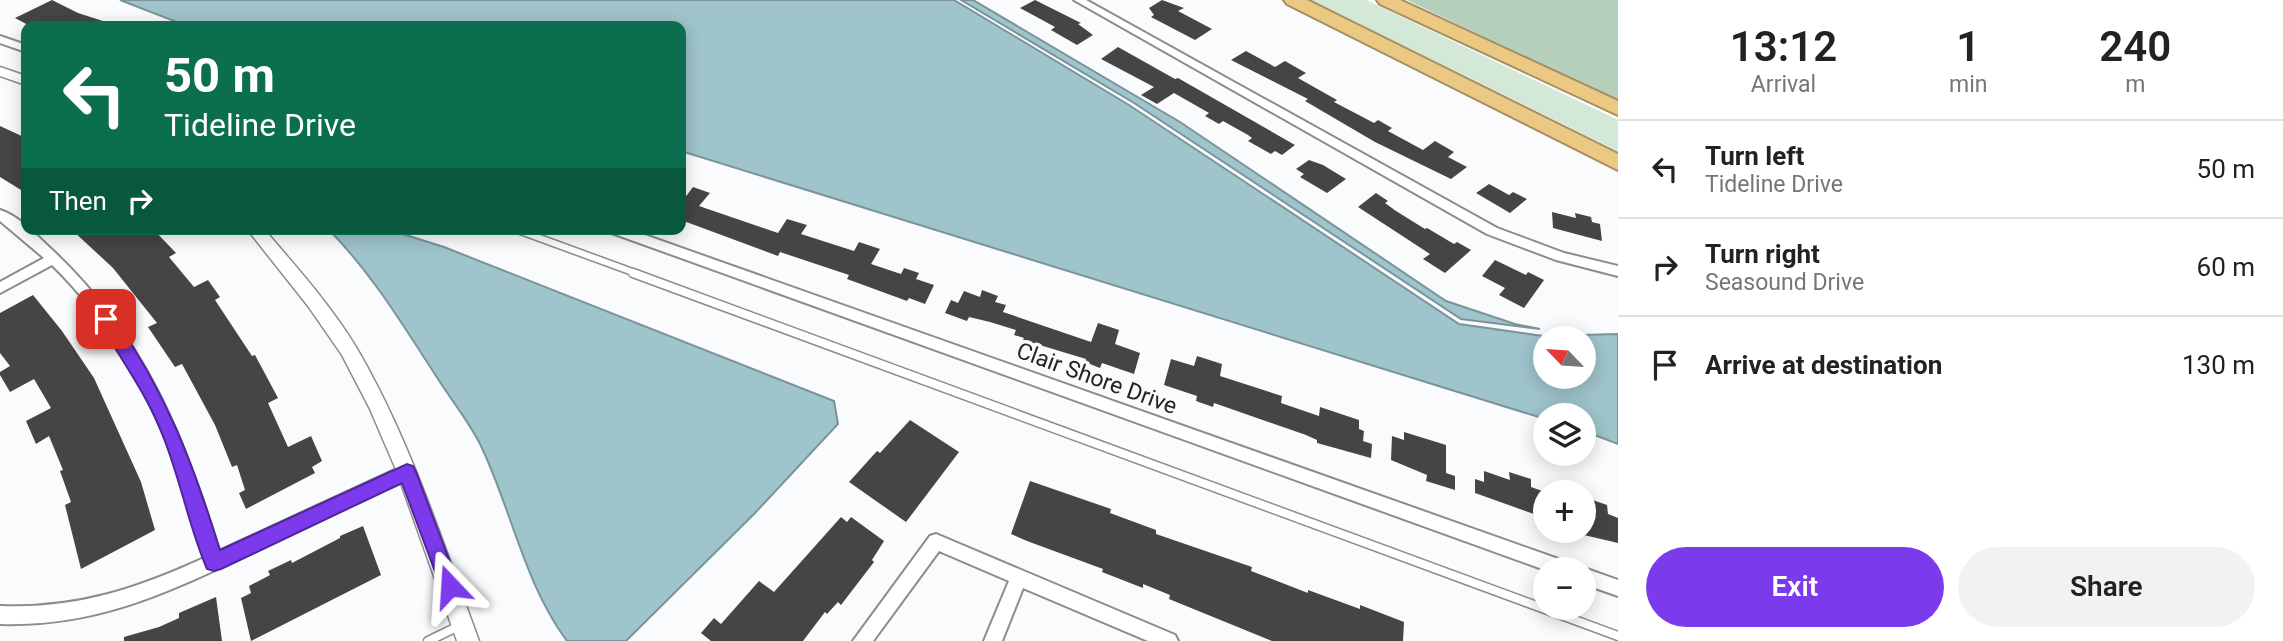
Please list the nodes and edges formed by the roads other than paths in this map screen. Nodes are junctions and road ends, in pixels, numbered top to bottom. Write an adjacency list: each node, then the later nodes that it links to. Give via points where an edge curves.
1 (1079, 0): 17 (street, via 1492,231 1561,257)
2 (1293, 0): 9 (highway)
3 (1386, 0): 8 (highway)
4 (0, 39): 5 (street)
5 (21, 47)
6 (0, 71): 7 (street)
7 (21, 79)
8 (1618, 109)
9 (1618, 163)
10 (0, 214): 11 (street)
11 (21, 229)
12 (28, 235): 16 (street)
13 (260, 235): 19 (street, via 348,350)
14 (531, 235): 27 (lane)
15 (631, 235): 20 (street, Clair Shore Drive)
16 (54, 258): 18 (street); 21 (street, via 106,319 148,385 185,468)
17 (1618, 271)
18 (0, 288)
19 (407, 472): 21 (street); 26 (street)
20 (1533, 558)
21 (214, 562): 25 (street, via 124,600 44,615)
22 (1019, 577): 29 (street, via 936,542); 30 (street); 31 (street)
23 (1596, 580): 24 (street)
24 (1618, 588)
25 (0, 615)
26 (465, 632): 28 (lane)
27 (1618, 636)
28 (428, 641)
29 (862, 641)
30 (993, 641)
31 (1169, 641)

